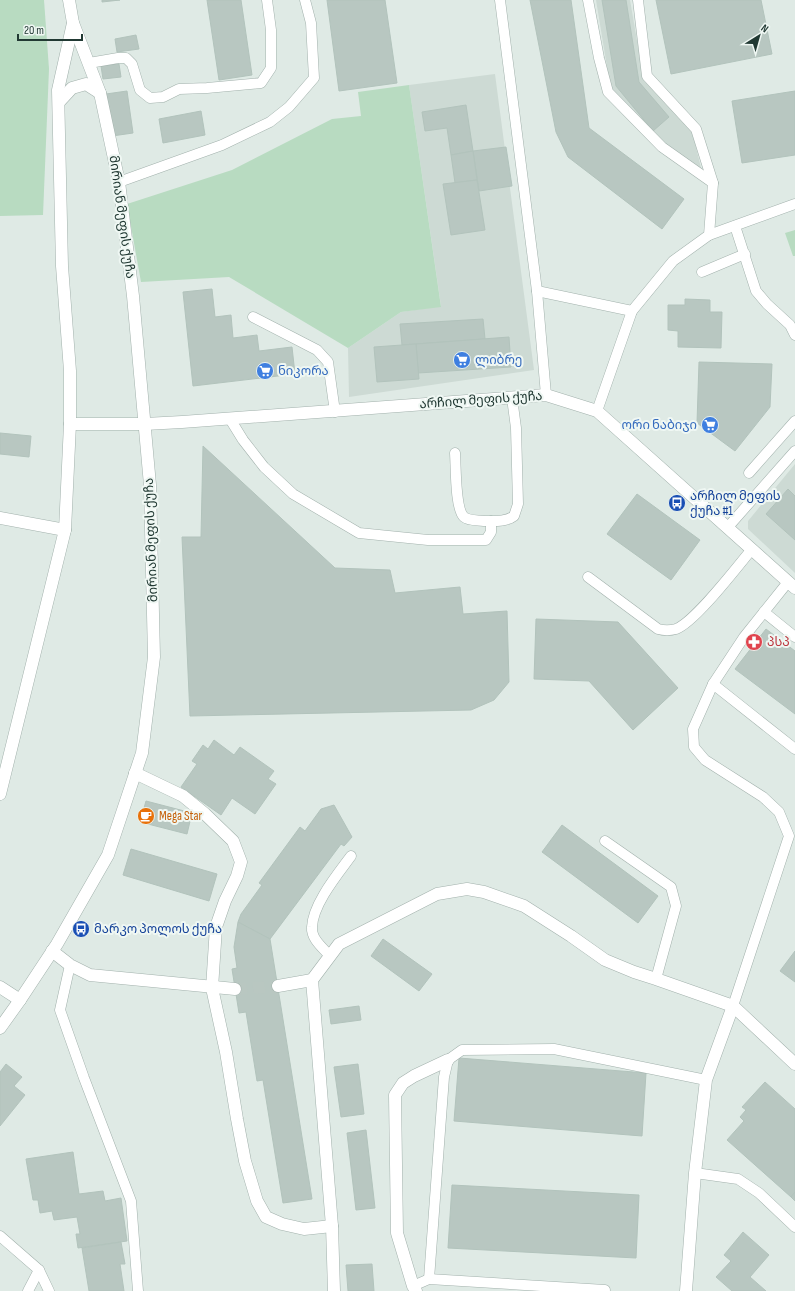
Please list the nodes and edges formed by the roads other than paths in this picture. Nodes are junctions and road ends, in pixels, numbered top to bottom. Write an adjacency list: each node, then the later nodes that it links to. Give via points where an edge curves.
1 (69, 0): 7 (street, მირიან მეფის ქუჩა)
2 (267, 0): 8 (lane, via 271,30 271,68 261,83 179,89 163,97 150,98 140,90 132,64 126,58)
3 (305, 0): 11 (lane, via 311,23 314,78 289,107 270,122 222,145)
4 (500, 0): 18 (lane)
5 (588, 0): 12 (lane, via 608,92 662,148)
6 (638, 0): 12 (lane, via 647,76 696,129)
7 (73, 23): 8 (street, მირიან მეფის ქუჩა); 10 (street, მირიან მეფის ქუჩა, via 58,90)
8 (89, 63): 9 (street, მირიან მეფის ქუჩა)
9 (100, 93): 10 (street, via 86,84 72,88); 11 (street, მირიან მეფის ქუჩა)
10 (59, 102): 28 (street, მირიან მეფის ქუჩა, via 62,266 70,371)
11 (119, 182): 29 (street, მირიან მეფის ქუჩა, via 134,296)
12 (713, 183): 15 (lane)
13 (795, 204): 14 (lane)
14 (735, 226): 15 (lane); 16 (lane)
15 (709, 235): 19 (lane, via 673,261)
16 (745, 254): 17 (lane); 21 (lane, via 756,291 790,325)
17 (702, 272)
18 (537, 291): 19 (lane); 22 (lane)
19 (632, 311): 24 (lane)
20 (253, 317): 25 (lane, via 317,350 328,362)
21 (795, 335)
22 (546, 395): 23 (street, არჩილ მეფის ქუჩა); 24 (street, არჩილ მეფის ქუჩა)
23 (512, 398): 25 (street, არჩილ მეფის ქუჩა); 34 (lane, via 516,428 517,510 510,519)
24 (597, 411): 35 (street, არჩილ მეფის ქუჩა)
25 (335, 412): 26 (street, არჩილ მეფის ქუჩა)
26 (230, 419): 29 (street, არჩილ მეფის ქუჩა); 34 (lane, via 264,467 293,494 358,533 428,540 486,540 491,532)
27 (795, 421): 32 (lane)
28 (70, 424): 29 (street, არჩილ მეფის ქუჩა); 36 (street, მირიან მეფის ქუჩა)
29 (145, 424): 44 (street, მირიან მეფის ქუჩა, via 150,485 154,656 142,754)
30 (795, 451): 35 (lane)
31 (455, 453): 34 (lane, via 460,512 468,520)
32 (749, 474)
33 (0, 518): 36 (street)
34 (491, 521)
35 (728, 527): 37 (street, არჩილ მეფის ქუჩა)
36 (65, 530): 45 (street, მირიან მეფის ქუჩა)
37 (752, 550): 38 (lane, via 696,614 677,629 666,631 658,629); 39 (street, არჩილ მეფის ქუჩა)
38 (588, 578)
39 (792, 585): 40 (lane)
40 (764, 612): 41 (lane); 42 (lane, via 744,636)
41 (795, 638)
42 (713, 684): 43 (lane); 58 (lane, via 693,729 694,747 705,760 763,797 779,812 788,836)
43 (795, 749)
44 (135, 773): 48 (street, მირიან მეფის ქუჩა, via 108,855); 55 (street, via 183,796 205,814 233,841 241,862 216,926)
45 (0, 794)
46 (605, 841): 51 (lane, via 670,887 676,906)
47 (351, 856): 49 (lane, via 318,904 312,928 318,944)
48 (52, 952): 50 (street); 57 (street, მირიან მეფის ქუჩა)
49 (330, 956): 51 (street, via 339,944 437,894 467,889 524,906 604,960); 52 (street)
50 (70, 965): 55 (street, via 90,975); 73 (lane, via 60,1010 131,1201)
51 (656, 978): 58 (street)
52 (312, 980): 53 (street); 64 (street)
53 (278, 986)
54 (0, 988): 57 (street)
55 (212, 988): 56 (street); 64 (street, via 237,1119 257,1201 266,1217 282,1224 304,1229)
56 (235, 989)
57 (20, 1000): 59 (street, მირიან მეფის ქუჩა)
58 (733, 1006): 61 (street); 62 (street)
59 (0, 1028)
60 (448, 1060): 62 (lane, via 462,1050 554,1049); 68 (lane, via 444,1077); 69 (street, via 403,1083 395,1095 397,1233)
61 (795, 1064)
62 (706, 1080): 63 (street)
63 (695, 1173): 65 (lane, via 738,1179 759,1193); 75 (street)
64 (332, 1226): 74 (street)
65 (795, 1227)
66 (0, 1236): 67 (lane)
67 (39, 1270): 71 (lane); 72 (lane)
68 (429, 1279): 69 (lane); 70 (lane)
69 (414, 1289)
70 (605, 1290)
71 (28, 1291)
72 (49, 1291)
73 (138, 1291)
74 (334, 1291)
75 (686, 1291)

